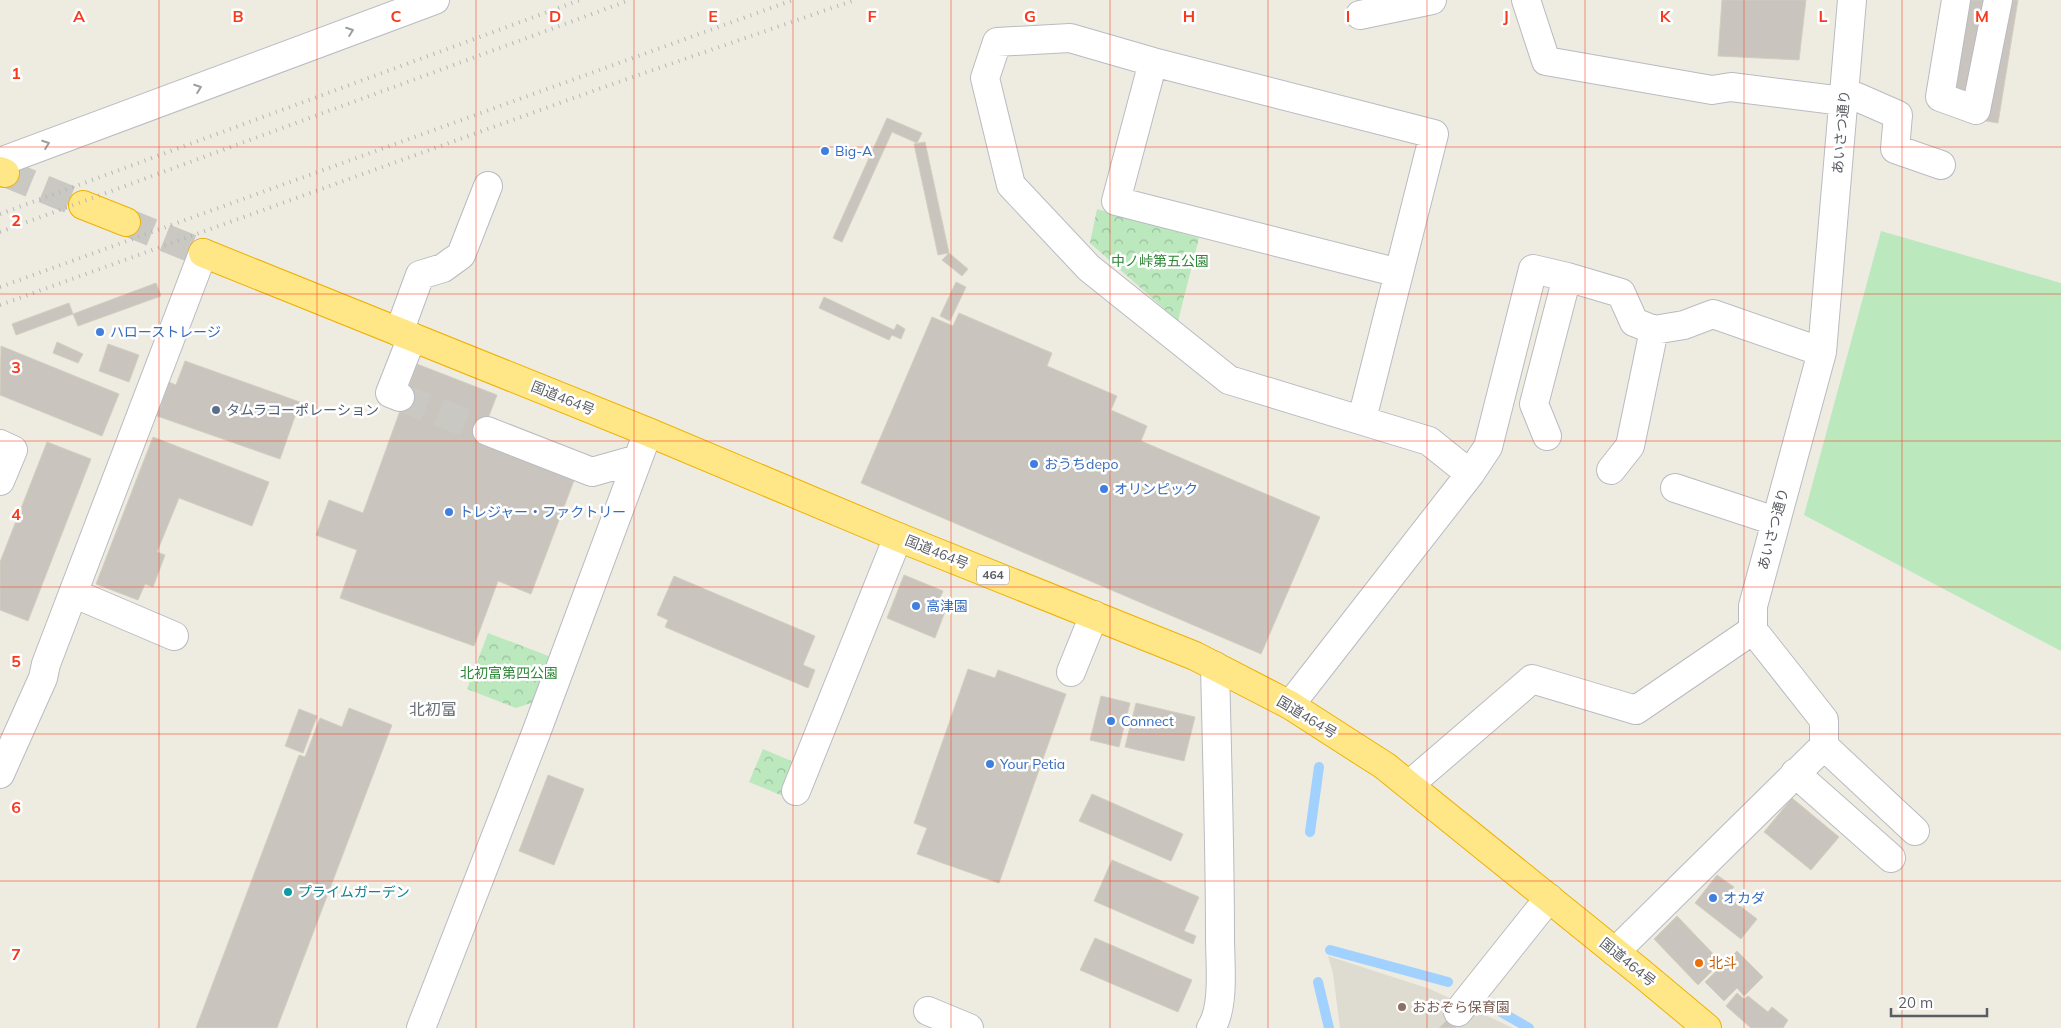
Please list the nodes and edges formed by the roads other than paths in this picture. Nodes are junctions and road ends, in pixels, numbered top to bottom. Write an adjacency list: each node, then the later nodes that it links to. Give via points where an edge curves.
1 (435, 0): 11 (street, one-way to 1)
2 (1432, 0): 7 (street)
3 (1526, 0): 9 (street, via 1546,61 1712,90 1731,87)
4 (1852, 0): 9 (street, あいさつ通り)
5 (1956, 0): 6 (street, via 1940,98 1976,110)
6 (1998, 0)
7 (1360, 15)
8 (1153, 62): 16 (street, via 1434,134); 16 (street, via 1116,201); 24 (street, via 1070,38 997,42 985,78 1011,185 1089,268 1229,380)
9 (1843, 101): 10 (street, via 1857,98 1898,115 1895,149); 20 (street, あいさつ通り)
10 (1941, 165)
11 (2, 169)
12 (488, 186): 19 (street, via 461,256 443,268 420,275)
13 (82, 205): 14 (highway)
14 (126, 222)
15 (203, 253): 19 (highway, 国道464号 / 464); 36 (street)
16 (1399, 273): 24 (street)
17 (1567, 277): 18 (street, via 1620,293 1634,322); 21 (street, via 1533,269); 23 (street)
18 (1654, 330): 20 (street, via 1684,325 1713,314); 30 (street, via 1630,446)
19 (405, 334): 22 (street, via 390,393); 26 (highway, 国道464号 / 464)
20 (1822, 352): 34 (street, あいさつ通り)
21 (1501, 396): 23 (street); 31 (street, via 1488,447)
22 (400, 398)
23 (1534, 404): 27 (street)
24 (1362, 419): 31 (street, via 1429,441)
25 (488, 431): 29 (street, via 592,472)
26 (648, 432): 29 (street); 35 (highway, 国道464号 / 464)
27 (1547, 436)
28 (0, 444): 32 (street, via 13,450)
29 (638, 459): 55 (street)
30 (1611, 470)
31 (1470, 474): 42 (street)
32 (0, 481)
33 (1675, 488): 34 (street)
34 (1775, 521): 38 (street, あいさつ通り, via 1753,606)
35 (898, 537): 37 (highway, 国道464号 / 464); 47 (street)
36 (72, 593): 39 (street); 45 (street, via 43,678)
37 (1094, 615): 40 (highway, 国道464号 / 464); 41 (street)
38 (1753, 630): 43 (street, via 1824,720); 46 (street, via 1636,710 1532,679)
39 (174, 636)
40 (1215, 666): 42 (highway, 国道464号 / 464); 57 (street, via 1220,996)
41 (1071, 672)
42 (1290, 706): 46 (highway, 国道464号 / 464, via 1385,766)
43 (1824, 746): 44 (street); 48 (street)
44 (1795, 773): 49 (street); 51 (street)
45 (0, 774)
46 (1409, 785): 50 (highway, 国道464号 / 464)
47 (796, 791)
48 (1914, 831)
49 (1891, 858)
50 (1549, 898): 51 (highway, 国道464号 / 464); 53 (street)
51 (1615, 952): 54 (highway, 国道464号 / 464)
52 (928, 1011): 56 (street)
53 (1458, 1012)
54 (1695, 1025)
55 (421, 1028)
56 (969, 1028)
57 (1211, 1028)

